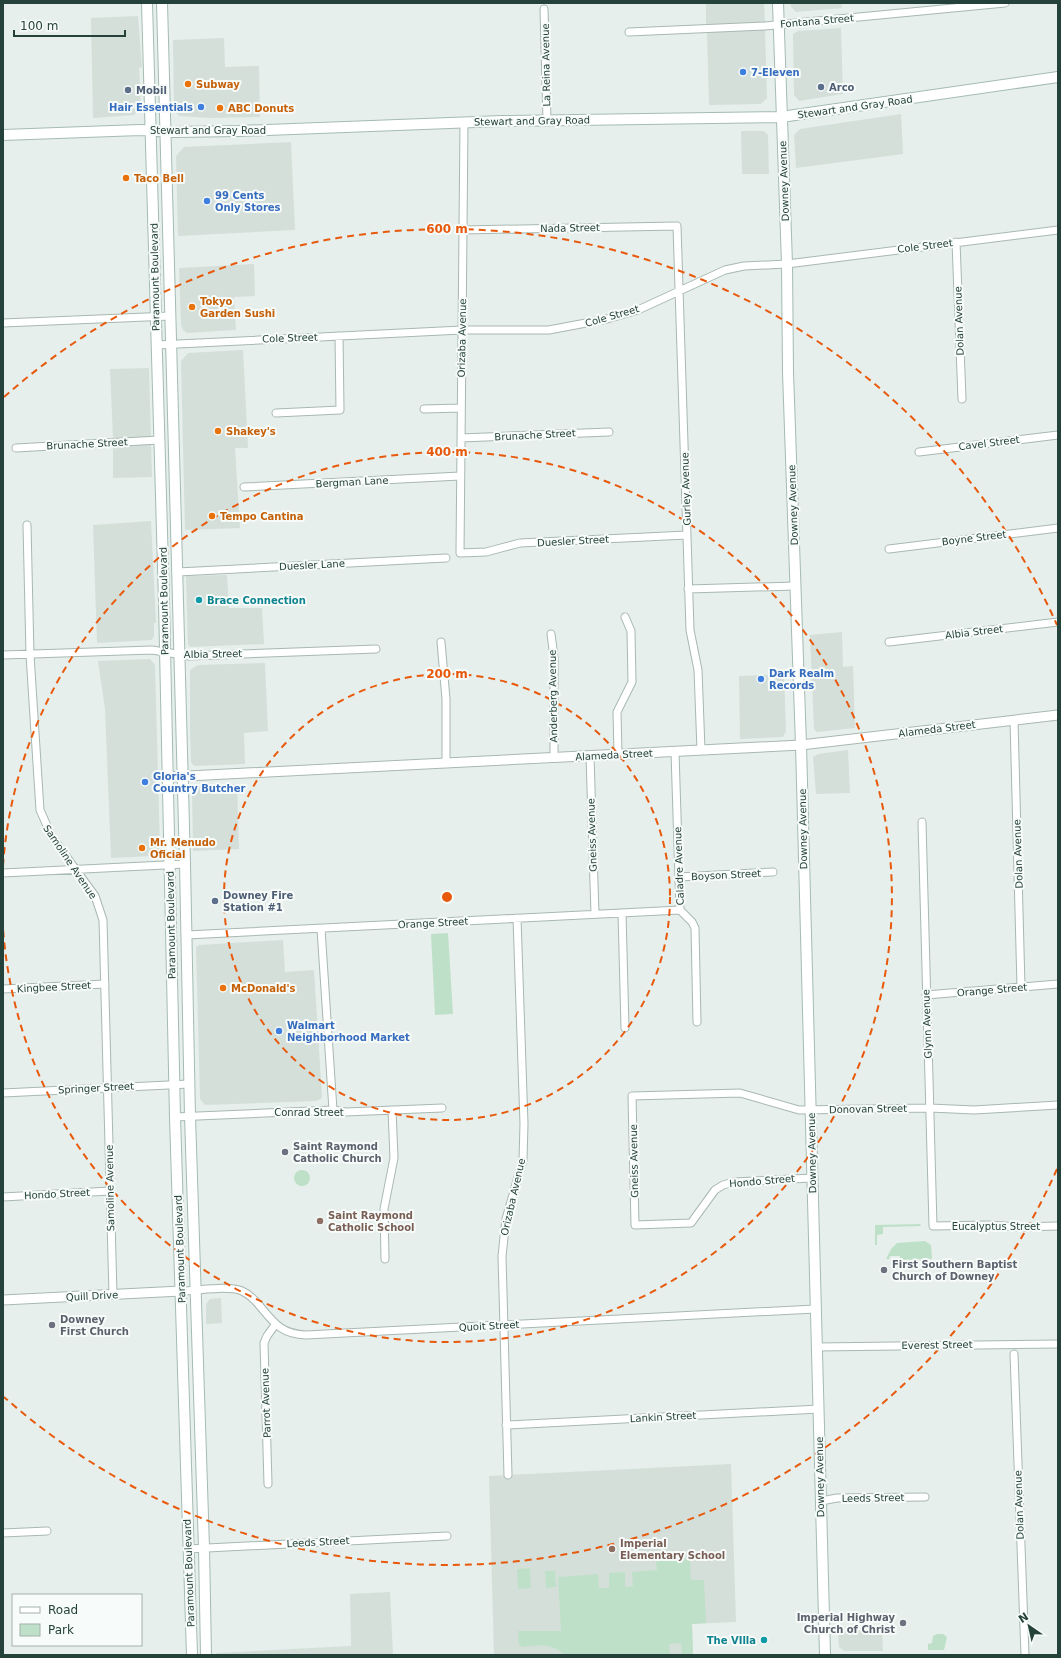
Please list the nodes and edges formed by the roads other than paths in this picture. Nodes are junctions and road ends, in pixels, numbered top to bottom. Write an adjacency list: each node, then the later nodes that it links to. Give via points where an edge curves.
1 (148, 3): 12 (main road, Paramount Boulevard)
2 (162, 3): 13 (main road, Paramount Boulevard)
3 (778, 3): 6 (main road, Downey Avenue)
4 (1005, 3): 6 (street, Fontana Street)
5 (544, 9): 10 (street, La Reina Avenue)
6 (779, 24): 7 (street, Fontana Street); 9 (main road, Downey Avenue)
7 (629, 32)
8 (1058, 77): 9 (main road, Stewart and Gray Road)
9 (781, 117): 10 (main road, Stewart and Gray Road); 19 (main road, Downey Avenue)
10 (547, 121): 11 (main road, Stewart and Gray Road)
11 (464, 122): 13 (main road, Stewart and Gray Road, via 247,131); 16 (street, Orizaba Avenue)
12 (151, 131): 13 (main road, Stewart and Gray Road); 14 (main road, Stewart and Gray Road); 21 (main road, Paramount Boulevard)
13 (166, 131): 22 (main road, Paramount Boulevard)
14 (3, 135)
15 (677, 226): 16 (street, Nada Street); 20 (street, Gurley Avenue)
16 (463, 230): 24 (street, Orizaba Avenue)
17 (1058, 230): 18 (street, Cole Street)
18 (956, 242): 19 (street, Cole Street); 28 (street, Dolan Avenue)
19 (787, 264): 20 (street, Cole Street, via 744,266 725,270); 47 (main road, Downey Avenue)
20 (679, 292): 24 (street, Cole Street, via 638,310 576,326 549,330); 42 (street, Gurley Avenue)
21 (156, 316): 22 (street); 23 (street); 27 (main road, Paramount Boulevard)
22 (170, 316): 26 (main road, Paramount Boulevard)
23 (3, 323)
24 (462, 330): 25 (street, Cole Street); 29 (street, Orizaba Avenue)
25 (339, 336): 26 (street, Cole Street); 31 (street, via 340,410)
26 (171, 344): 27 (street, Cole Street); 46 (main road, Paramount Boulevard)
27 (157, 345): 35 (main road, Paramount Boulevard)
28 (962, 399)
29 (461, 408): 30 (street); 34 (street, Orizaba Avenue)
30 (424, 409)
31 (276, 413)
32 (609, 432): 34 (street, Brunache Street)
33 (1058, 435): 37 (street, Cavel Street)
34 (461, 438): 38 (street, Orizaba Avenue)
35 (159, 440): 36 (street, Brunache Street); 55 (main road, Paramount Boulevard)
36 (16, 448)
37 (919, 452)
38 (460, 476): 39 (street, Bergman Lane); 44 (street, Orizaba Avenue)
39 (244, 487)
40 (27, 525): 58 (street, Samoline Avenue)
41 (1058, 528): 43 (street, Boyne Street)
42 (687, 535): 44 (street, Duesler Street, via 520,543 485,552); 48 (street, Gurley Avenue)
43 (889, 548)
44 (460, 553)
45 (446, 558): 46 (street, Duesler Lane)
46 (178, 572): 56 (main road, Paramount Boulevard)
47 (795, 586): 48 (street); 61 (main road, Downey Avenue)
48 (688, 589): 62 (street, Gurley Avenue, via 690,634 698,670)
49 (625, 617): 64 (street, via 631,631 632,682 617,712)
50 (1058, 622): 53 (street, Albia Street)
51 (551, 634): 66 (street, Anderberg Avenue, via 554,657)
52 (441, 642): 67 (street, via 446,699)
53 (889, 642)
54 (376, 649): 56 (street, Albia Street, via 189,656)
55 (165, 652): 56 (street, Albia Street); 58 (street, Albia Street, via 152,650); 68 (main road, Paramount Boulevard)
56 (179, 654): 69 (main road, Paramount Boulevard)
57 (3, 655): 58 (street, Albia Street)
58 (30, 655): 73 (street, Samoline Avenue, via 40,810 47,829)
59 (1058, 715): 60 (street, Alameda Street)
60 (1014, 720): 61 (street, Alameda Street); 86 (street, Dolan Avenue)
61 (801, 745): 62 (street, Alameda Street); 101 (main road, Downey Avenue)
62 (701, 750): 63 (street, Alameda Street)
63 (675, 752): 64 (street, Alameda Street); 76 (street, Caladre Avenue)
64 (618, 754): 65 (street, Alameda Street)
65 (590, 756): 66 (street, Alameda Street); 80 (street, Gneiss Avenue)
66 (554, 758): 67 (street, Alameda Street)
67 (446, 763): 69 (street, Alameda Street)
68 (168, 777): 69 (street, Alameda Street); 72 (main road, Paramount Boulevard)
69 (182, 777): 71 (main road, Paramount Boulevard)
70 (922, 822): 88 (street, Glynn Avenue)
71 (185, 864): 72 (street); 83 (main road, Paramount Boulevard)
72 (170, 865): 73 (street); 78 (main road, Paramount Boulevard)
73 (75, 870): 75 (street); 84 (street, Samoline Avenue, via 95,896 101,912 104,928)
74 (773, 872): 76 (street, Boyson Street)
75 (3, 873)
76 (679, 877): 77 (street, Caladre Avenue)
77 (680, 910): 79 (street, Orange Street); 89 (street, Caladre Avenue, via 695,928)
78 (171, 913): 83 (main road, via 180,932); 91 (main road, Paramount Boulevard)
79 (622, 913): 80 (street, Orange Street); 90 (street)
80 (595, 914): 81 (street, Orange Street)
81 (517, 918): 82 (street, Orange Street); 117 (street, Orizaba Avenue, via 523,1069 523,1158 506,1219 503,1243)
82 (321, 928): 83 (street, Orange Street); 99 (street)
83 (187, 936): 92 (main road, Paramount Boulevard)
84 (105, 984): 87 (street, Kingbee Street); 93 (street, Samoline Avenue)
85 (1058, 984): 86 (street, Orange Street)
86 (1021, 987): 88 (street, Orange Street)
87 (3, 990)
88 (926, 995): 98 (street, Glynn Avenue)
89 (697, 1022)
90 (625, 1028)
91 (175, 1084): 92 (street, Springer Street); 93 (street, Springer Street); 102 (main road, Paramount Boulevard)
92 (189, 1084): 103 (main road, Paramount Boulevard)
93 (108, 1088): 94 (street, Springer Street); 105 (street, Samoline Avenue)
94 (3, 1093)
95 (632, 1096): 101 (street, Donovan Street, via 734,1092 799,1110); 107 (street, Gneiss Avenue)
96 (1058, 1105): 98 (street, Donovan Street, via 974,1110)
97 (442, 1108): 100 (street, Conrad Street)
98 (930, 1108): 101 (street, Donovan Street); 108 (street, Glynn Avenue)
99 (333, 1110): 100 (street, Conrad Street); 103 (street, Conrad Street)
100 (392, 1110): 110 (street, via 394,1158 384,1211)
101 (811, 1110): 104 (main road, Downey Avenue)
102 (175, 1116): 103 (street, Conrad Street); 111 (main road, Paramount Boulevard)
103 (190, 1116): 112 (main road, Paramount Boulevard)
104 (812, 1178): 107 (street, Hondo Street, via 729,1183 715,1190 691,1223); 115 (main road, Downey Avenue)
105 (110, 1191): 106 (street, Hondo Street); 113 (street, Samoline Avenue)
106 (3, 1197)
107 (635, 1225)
108 (933, 1226): 109 (street, Eucalyptus Street)
109 (1058, 1226)
110 (385, 1259)
111 (181, 1291): 112 (street, Quoit Street); 113 (street, Quill Drive); 131 (main road, Paramount Boulevard)
112 (196, 1291): 116 (street, Quoit Street, via 229,1289 243,1292 252,1298); 130 (main road, Paramount Boulevard)
113 (113, 1294): 114 (street, Quill Drive)
114 (3, 1300)
115 (815, 1309): 117 (street, Quoit Street); 119 (main road, Downey Avenue)
116 (275, 1325): 117 (street, Quoit Street, via 306,1336); 124 (street, Parrot Avenue, via 264,1343)
117 (503, 1325): 122 (street, Orizaba Avenue)
118 (1058, 1344): 119 (street, Everest Street)
119 (817, 1347): 121 (main road, Downey Avenue)
120 (1014, 1354): 135 (street, Dolan Avenue)
121 (819, 1410): 122 (street, Lankin Street); 126 (main road, Downey Avenue)
122 (506, 1425): 123 (street, Orizaba Avenue)
123 (508, 1475)
124 (268, 1484)
125 (925, 1497): 126 (street, Leeds Street, via 837,1498)
126 (821, 1501): 134 (main road, Downey Avenue)
127 (47, 1531): 128 (street)
128 (3, 1533)
129 (447, 1536): 130 (street, Leeds Street)
130 (204, 1548): 131 (street, Leeds Street); 133 (main road, Paramount Boulevard)
131 (188, 1549): 132 (main road, Paramount Boulevard)
132 (192, 1655)
133 (206, 1655)
134 (826, 1655)
135 (1025, 1655)

